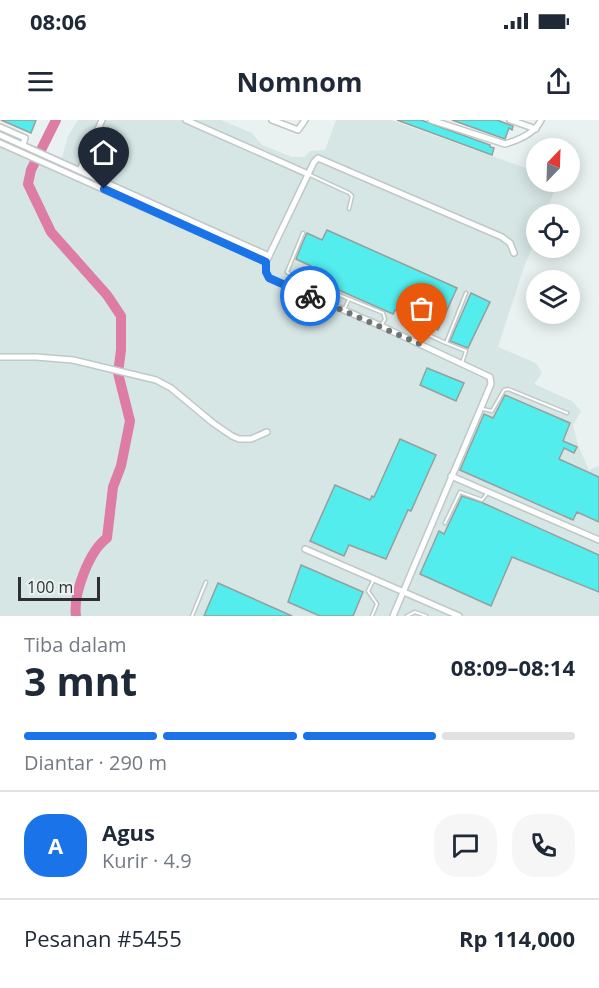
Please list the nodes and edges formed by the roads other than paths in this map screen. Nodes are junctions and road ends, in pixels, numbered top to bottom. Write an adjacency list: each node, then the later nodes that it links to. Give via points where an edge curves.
1 (102, 120): 14 (street)
2 (186, 120): 15 (street)
3 (272, 120): 4 (street, via 298,130)
4 (305, 120)
5 (431, 120): 8 (street)
6 (510, 120): 10 (street)
7 (541, 120): 10 (street)
8 (448, 123): 10 (street, via 500,144)
9 (0, 127): 13 (street, via 25,138)
10 (536, 129)
11 (0, 135): 13 (street)
12 (0, 143): 19 (street)
13 (27, 147): 14 (street)
14 (80, 170): 19 (street)
15 (308, 174): 16 (lane, via 349,193); 18 (street, via 314,162 323,159 502,237); 19 (street)
16 (349, 209)
17 (303, 233): 20 (lane, via 287,272)
18 (514, 253)
19 (267, 259): 22 (street, via 269,278)
20 (305, 281): 21 (lane); 22 (lane)
21 (328, 291): 24 (lane); 25 (lane)
22 (300, 292): 25 (street)
23 (466, 293): 29 (lane)
24 (350, 299): 26 (lane); 28 (lane, via 383,313)
25 (324, 302): 26 (street)
26 (344, 310): 28 (street)
27 (404, 324): 29 (lane)
28 (381, 326): 31 (street)
29 (446, 343): 31 (lane, via 466,351)
30 (0, 357): 34 (street, via 56,358 156,380 232,436 251,439)
31 (462, 363): 32 (street, via 490,377 491,384)
32 (480, 408): 33 (lane, via 492,411 508,389); 35 (street)
33 (567, 413)
34 (267, 432)
35 (451, 476): 36 (street); 42 (street)
36 (488, 492): 37 (lane, via 482,500 460,492); 38 (street)
37 (445, 523)
38 (599, 540)
39 (305, 549): 40 (street)
40 (374, 579): 42 (street); 44 (lane, via 368,591 377,604)
41 (206, 582): 43 (lane)
42 (404, 592): 45 (street); 48 (street)
43 (192, 616)
44 (372, 616)
45 (393, 616)
46 (406, 616): 47 (lane, via 415,612)
47 (426, 616)
48 (459, 616)

